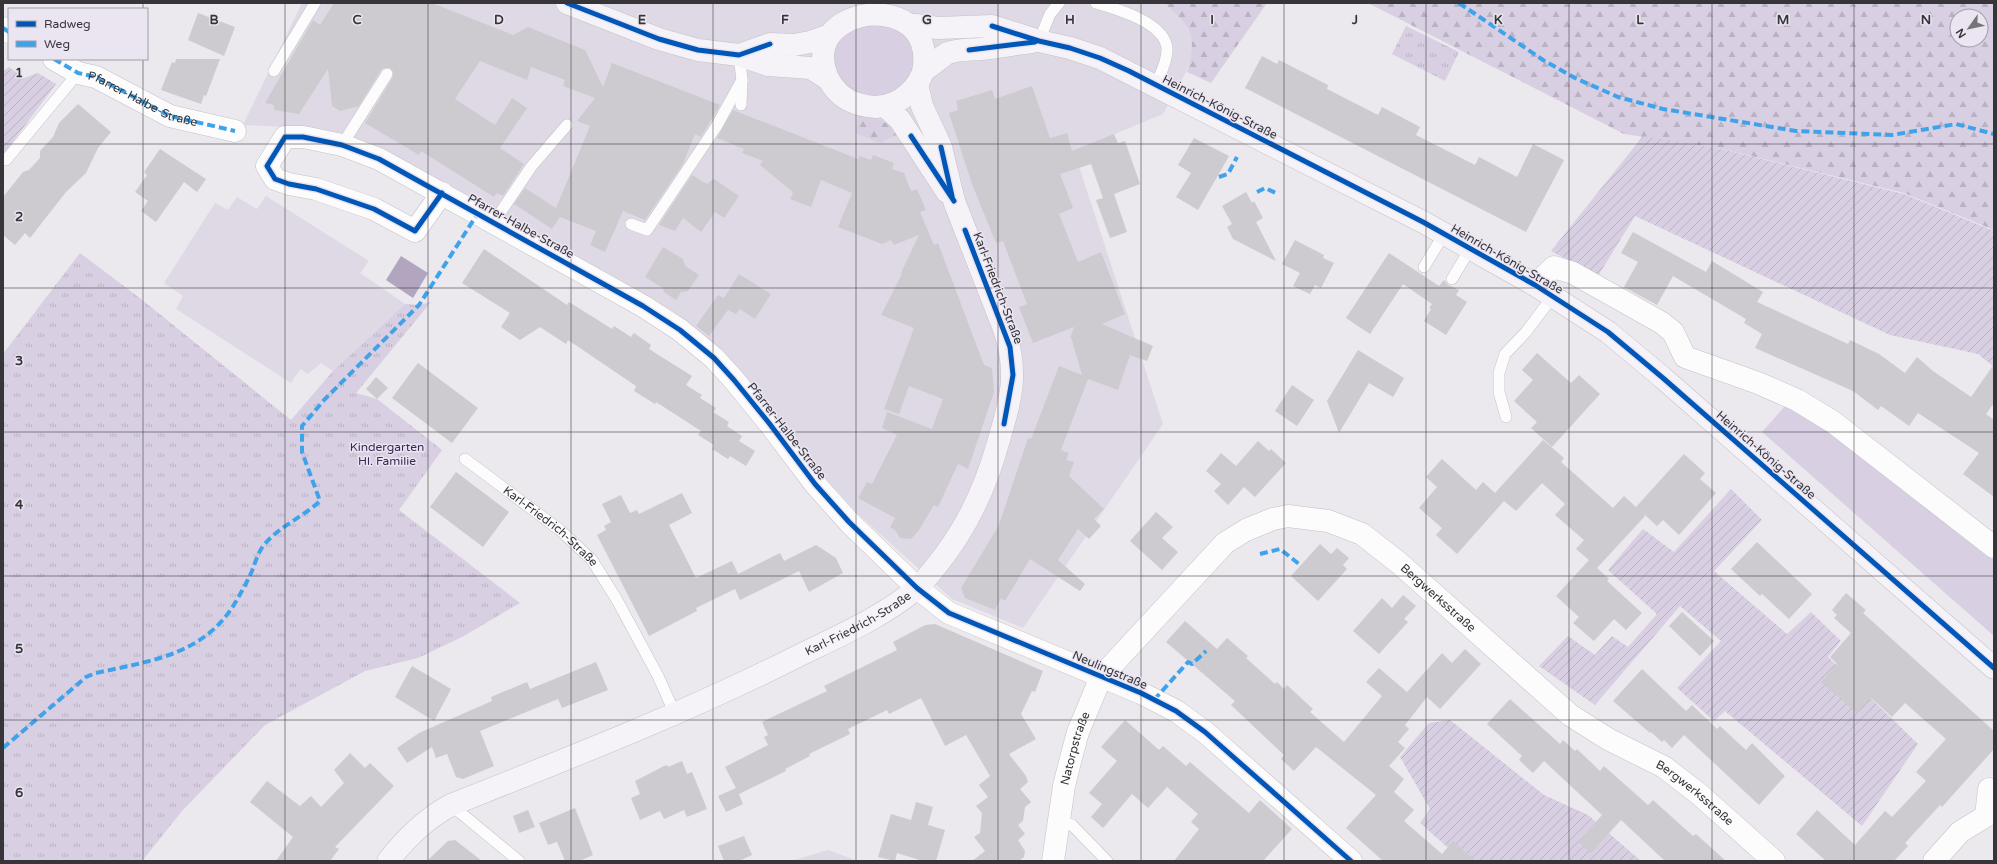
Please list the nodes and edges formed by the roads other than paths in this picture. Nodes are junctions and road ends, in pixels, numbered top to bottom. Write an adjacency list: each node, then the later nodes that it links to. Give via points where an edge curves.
1 (315, 3): 12 (lane)
2 (567, 3): 10 (main road, via 659,39 698,50)
3 (1059, 3): 9 (lane, via 1050,14)
4 (1096, 3): 18 (lane, Heinrich-König-Straße, via 1135,16 1151,26 1164,39 1168,51)
5 (884, 4): 6 (main road); 7 (main road, via 902,13)
6 (848, 8): 8 (main road)
7 (915, 25): 9 (main road, Heinrich-König-Straße, via 938,28 992,26); 15 (main road, via 920,32 926,59)
8 (827, 36): 10 (main road, via 794,45 770,44); 16 (main road, via 823,53)
9 (1039, 41): 15 (main road, Heinrich-König-Straße, via 948,53); 18 (main road, Heinrich-König-Straße, via 1100,58)
10 (739, 55): 16 (main road, via 768,65 811,68); 17 (lane)
11 (56, 60): 13 (street, Pfarrer-Halbe-Straße)
12 (274, 70)
13 (78, 73): 22 (street, Pfarrer-Halbe-Straße, via 96,77 170,116); 24 (lane)
14 (387, 74): 23 (lane)
15 (920, 78): 20 (main road, via 898,102); 26 (main road, Karl-Friedrich-Straße, via 922,106 941,147)
16 (828, 79): 20 (main road, via 836,90 851,102 872,107)
17 (742, 80): 19 (lane); 28 (lane, via 716,127 647,230)
18 (1155, 86): 29 (main road, Heinrich-König-Straße)
19 (741, 105)
20 (885, 106): 26 (main road, Karl-Friedrich-Straße, via 900,120)
21 (567, 125): 27 (lane, via 531,167)
22 (235, 131)
23 (342, 145): 25 (street, Pfarrer-Halbe-Straße, via 379,159); 25 (street, Pfarrer-Halbe-Straße, via 285,136 267,166 275,179 316,189 374,209 415,231)
24 (6, 160)
25 (442, 193): 27 (street, Pfarrer-Halbe-Straße)
26 (954, 201): 40 (main road, Karl-Friedrich-Straße, via 1004,329 1010,347 1013,375 1004,424 986,483 957,540)
27 (494, 222): 40 (street, Pfarrer-Halbe-Straße, via 643,306 680,330 714,358 769,423 815,484 849,522)
28 (632, 224)
29 (1444, 234): 30 (main road, Heinrich-König-Straße); 31 (lane)
30 (1470, 249): 32 (lane); 33 (main road, Heinrich-König-Straße)
31 (1424, 268)
32 (1452, 279)
33 (1535, 285): 34 (main road, Heinrich-König-Straße); 35 (street, Heinrich-König-Straße, via 1554,267 1573,273 1662,323 1673,332)
34 (1553, 296): 36 (main road, Heinrich-König-Straße, via 1608,332); 37 (lane, via 1526,332 1505,354 1499,373 1499,392)
35 (1685, 357): 36 (street); 39 (street, via 1790,397 1833,422)
36 (1663, 378): 41 (main road, Heinrich-König-Straße)
37 (1506, 417)
38 (465, 459): 43 (lane, Karl-Friedrich-Straße, via 560,530 592,560 654,669)
39 (1994, 547)
40 (917, 588): 42 (street, Neulingstraße, via 948,613); 43 (main road, Karl-Friedrich-Straße, via 873,618 754,678)
41 (1994, 668)
42 (1101, 677): 46 (street, Natorpstraße, via 1078,732); 51 (street, Neulingstraße, via 1176,711 1205,732); 52 (street, Bergwerksstraße, via 1232,537 1281,517 1300,516 1328,521 1369,538 1570,715 1608,739 1664,767 1699,794)
43 (675, 714): 45 (main road, Karl-Friedrich-Straße)
44 (1992, 786): 53 (street, via 1986,816 1960,832)
45 (451, 805): 47 (main road, Karl-Friedrich-Straße, via 420,825); 48 (lane)
46 (1058, 822): 49 (street, Natorpstraße); 50 (lane, via 1072,825)
47 (388, 861)
48 (519, 861)
49 (1052, 861)
50 (1107, 861)
51 (1351, 861)
52 (1774, 861)
53 (1934, 861)

